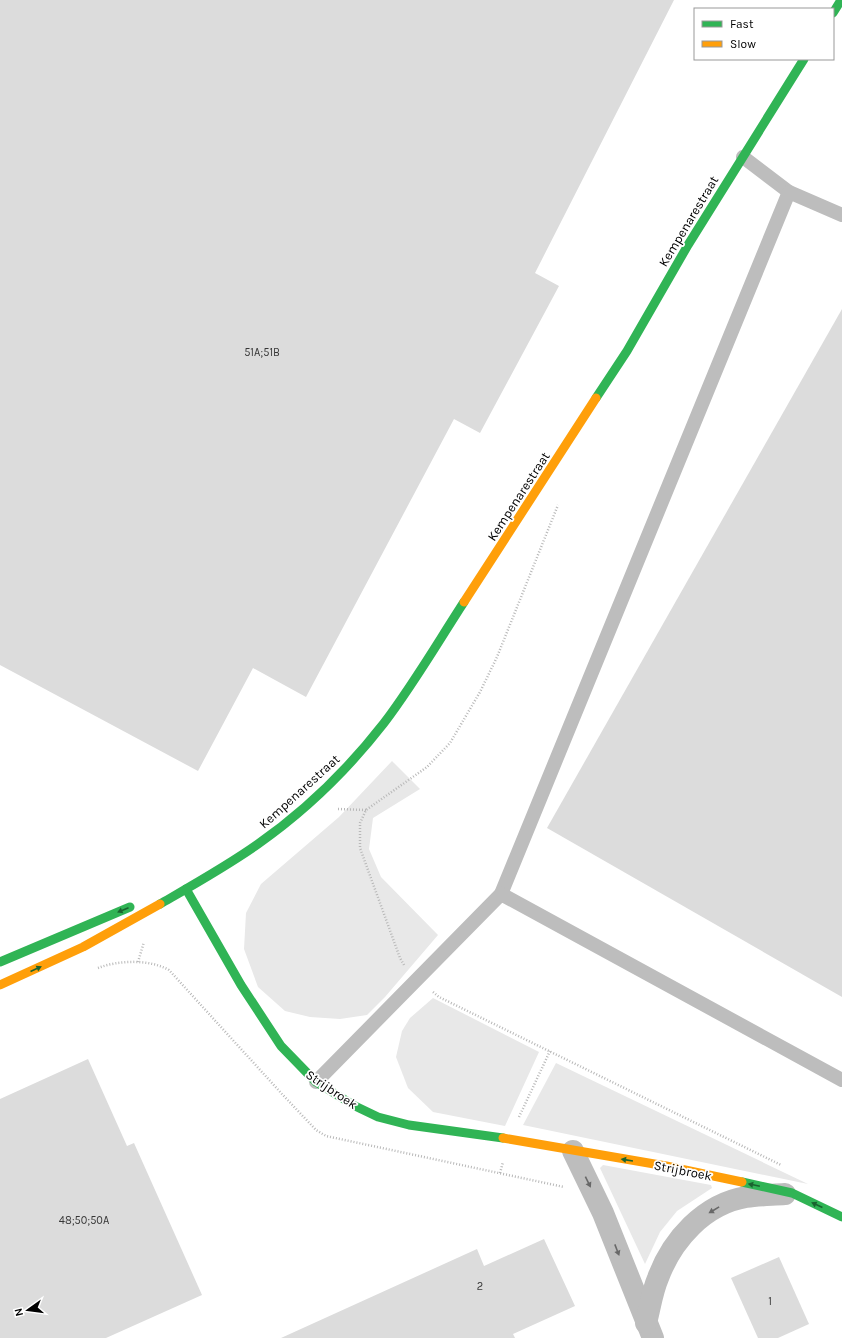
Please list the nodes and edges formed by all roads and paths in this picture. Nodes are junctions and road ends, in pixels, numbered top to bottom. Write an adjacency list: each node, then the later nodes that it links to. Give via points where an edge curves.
1 (841, 0): 2 (street)
2 (834, 11)
3 (803, 60): 4 (street, Kempenarestraat)
4 (743, 157): 5 (lane); 8 (street, Kempenarestraat, via 688,245 627,351 384,723 336,778 299,812 259,844)
5 (789, 192): 6 (lane); 9 (lane)
6 (842, 215)
7 (560, 500): 12 (path, via 497,657 450,743 427,767 366,810 360,823 360,848 400,958)
8 (186, 889): 10 (street, Kempenarestraat, one-way to 10, via 140,904); 13 (street, Kempenarestraat, one-way to 8, via 83,948); 16 (street, Strijbroek, via 262,1020 281,1046)
9 (501, 894): 12 (lane); 15 (lane)
10 (0, 962)
11 (94, 969): 20 (path, via 138,962 169,970 316,1130 326,1136)
12 (418, 979): 14 (path, via 439,997); 16 (lane)
13 (0, 985)
14 (550, 1051): 17 (path); 19 (path)
15 (842, 1080)
16 (316, 1082): 17 (street, Strijbroek, via 378,1117 409,1125)
17 (510, 1139): 18 (street, Strijbroek); 20 (path)
18 (573, 1151): 22 (street, Strijbroek, one-way to 18, via 666,1166); 24 (street, Strijbroek, one-way to 24, via 603,1213)
19 (785, 1166)
20 (500, 1173): 21 (path)
21 (566, 1187)
22 (792, 1194): 23 (street, Strijbroek, one-way to 22); 24 (street, Strijbroek, one-way to 24, via 744,1198 718,1207 694,1223 673,1246 658,1278)
23 (842, 1217)
24 (649, 1330)

